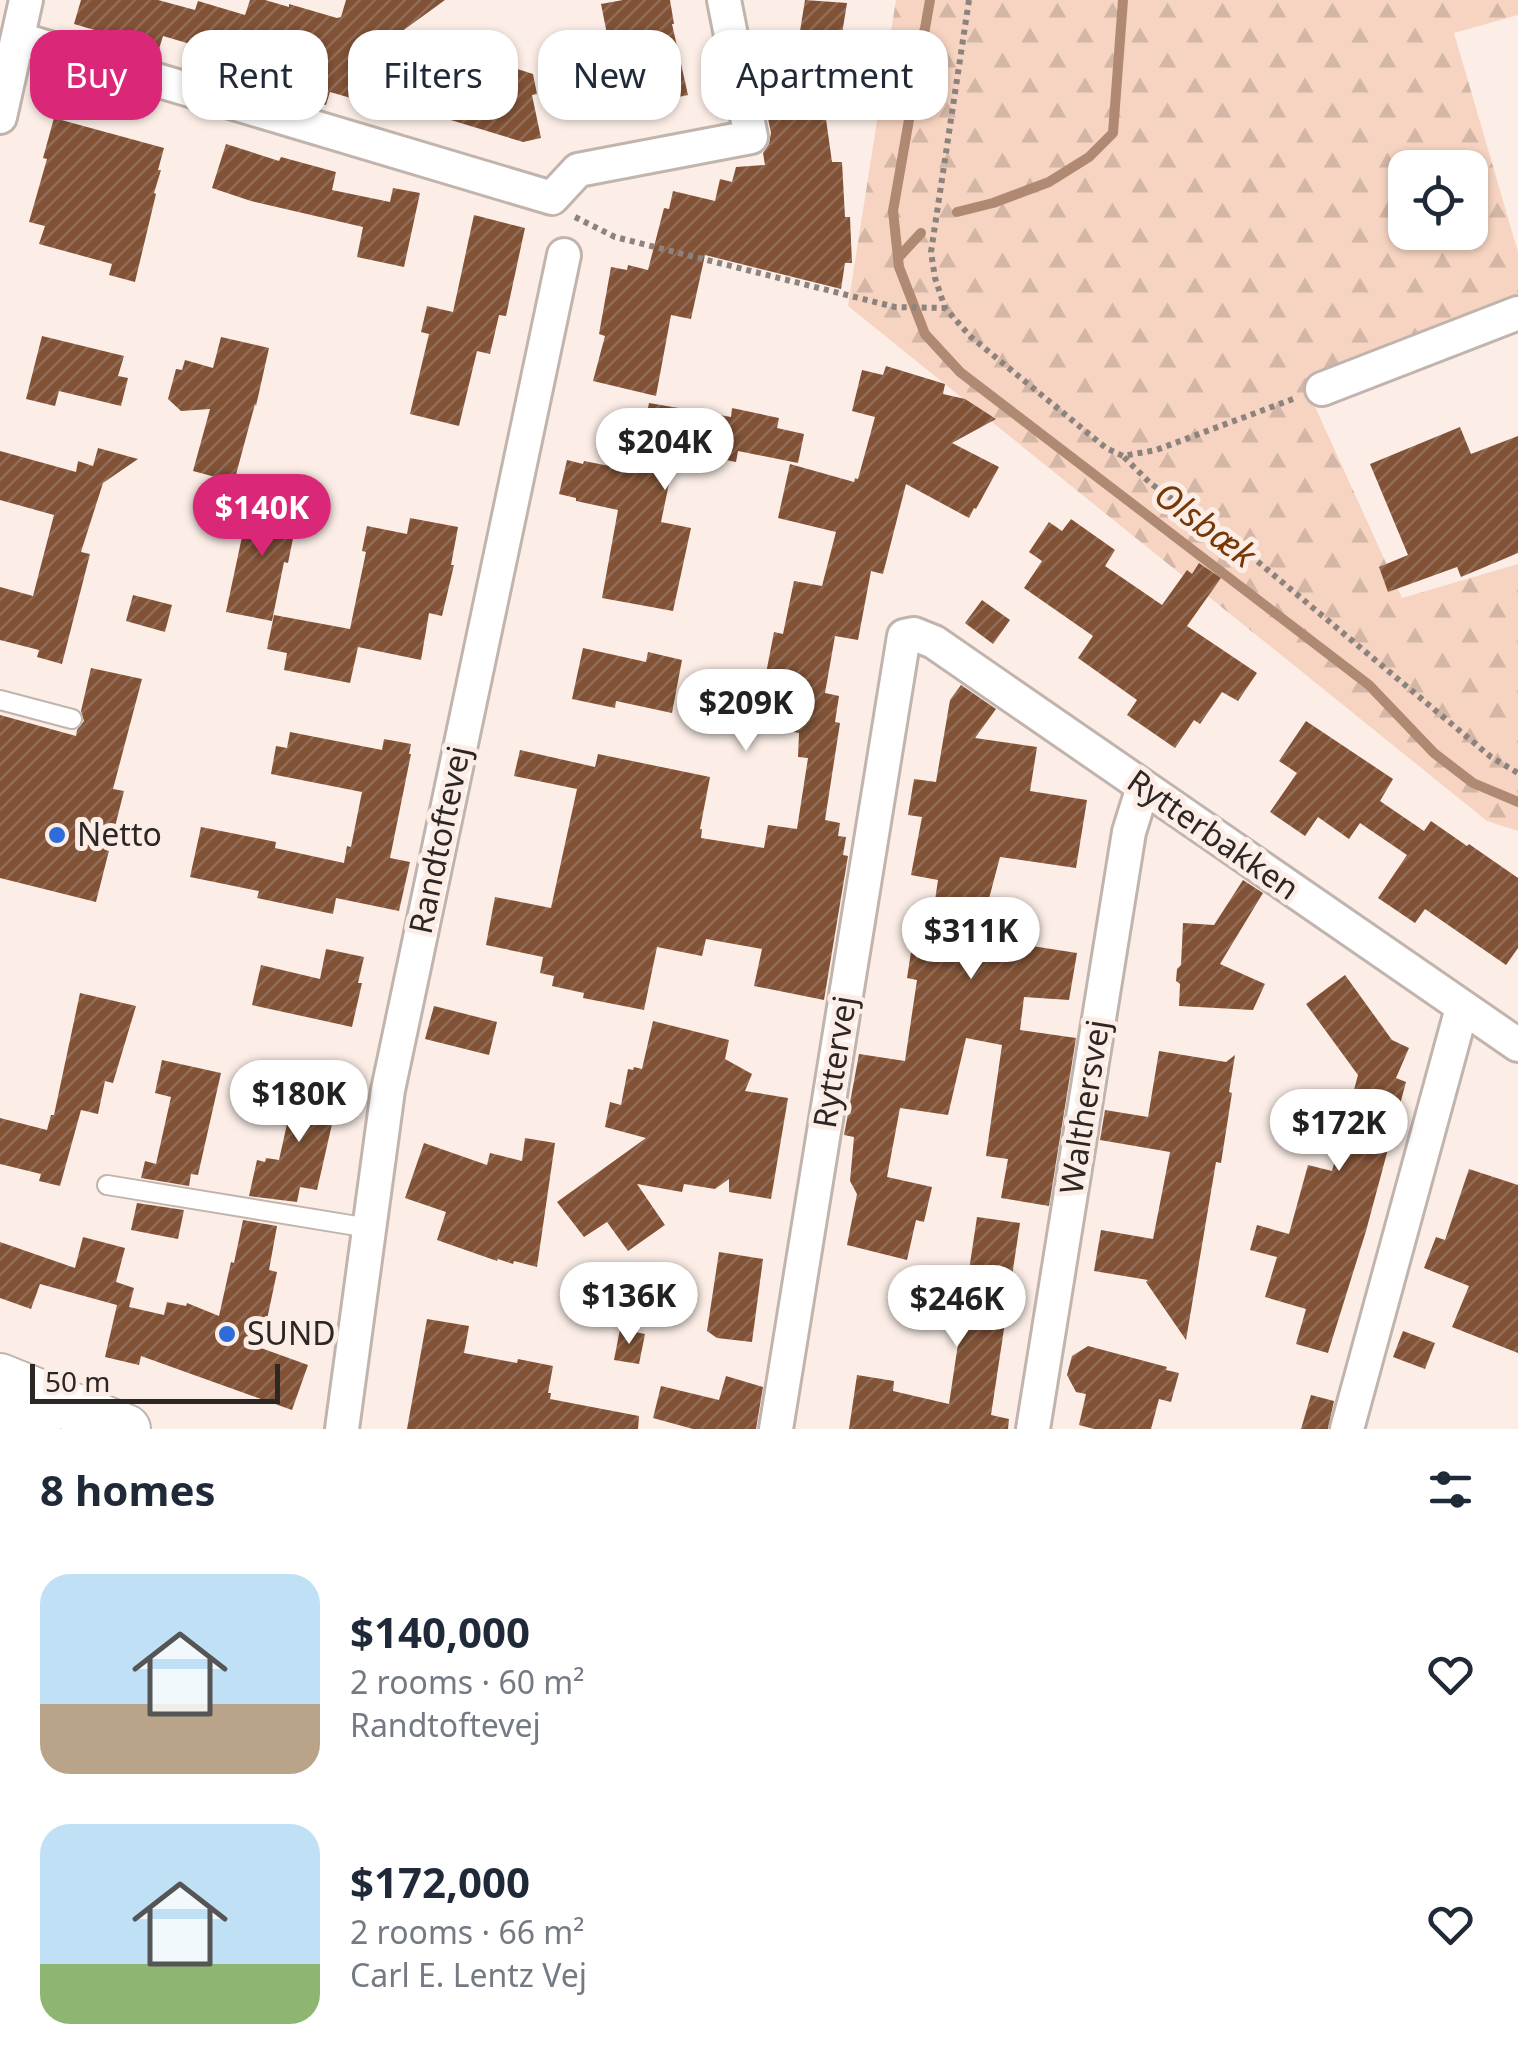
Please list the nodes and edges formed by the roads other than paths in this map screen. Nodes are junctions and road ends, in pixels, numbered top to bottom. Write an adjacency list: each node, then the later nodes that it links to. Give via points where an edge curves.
1 (26, 0): 3 (street)
2 (724, 0): 3 (street, via 751,137 578,170 552,198)
3 (19, 40): 4 (street)
4 (0, 117)
5 (564, 254): 15 (street, Randtoftevej, via 388,1090)
6 (1518, 313): 7 (street)
7 (1322, 388)
8 (904, 636): 11 (street, Rytterbakken, via 934,642); 21 (street, Ryttervej)
9 (0, 700): 10 (lane)
10 (72, 718)
11 (1143, 787): 12 (street, Rytterbakken); 22 (street, Walthersvej, via 1129,832)
12 (1462, 1008): 13 (street, Rytterbakken); 23 (street)
13 (1518, 1045)
14 (107, 1184): 15 (lane)
15 (369, 1228): 20 (street, Randtoftevej)
16 (0, 1378): 19 (main road)
17 (0, 1419): 18 (main road)
18 (36, 1429)
19 (126, 1429)
20 (342, 1429)
21 (776, 1429)
22 (1033, 1429)
23 (1346, 1429)

